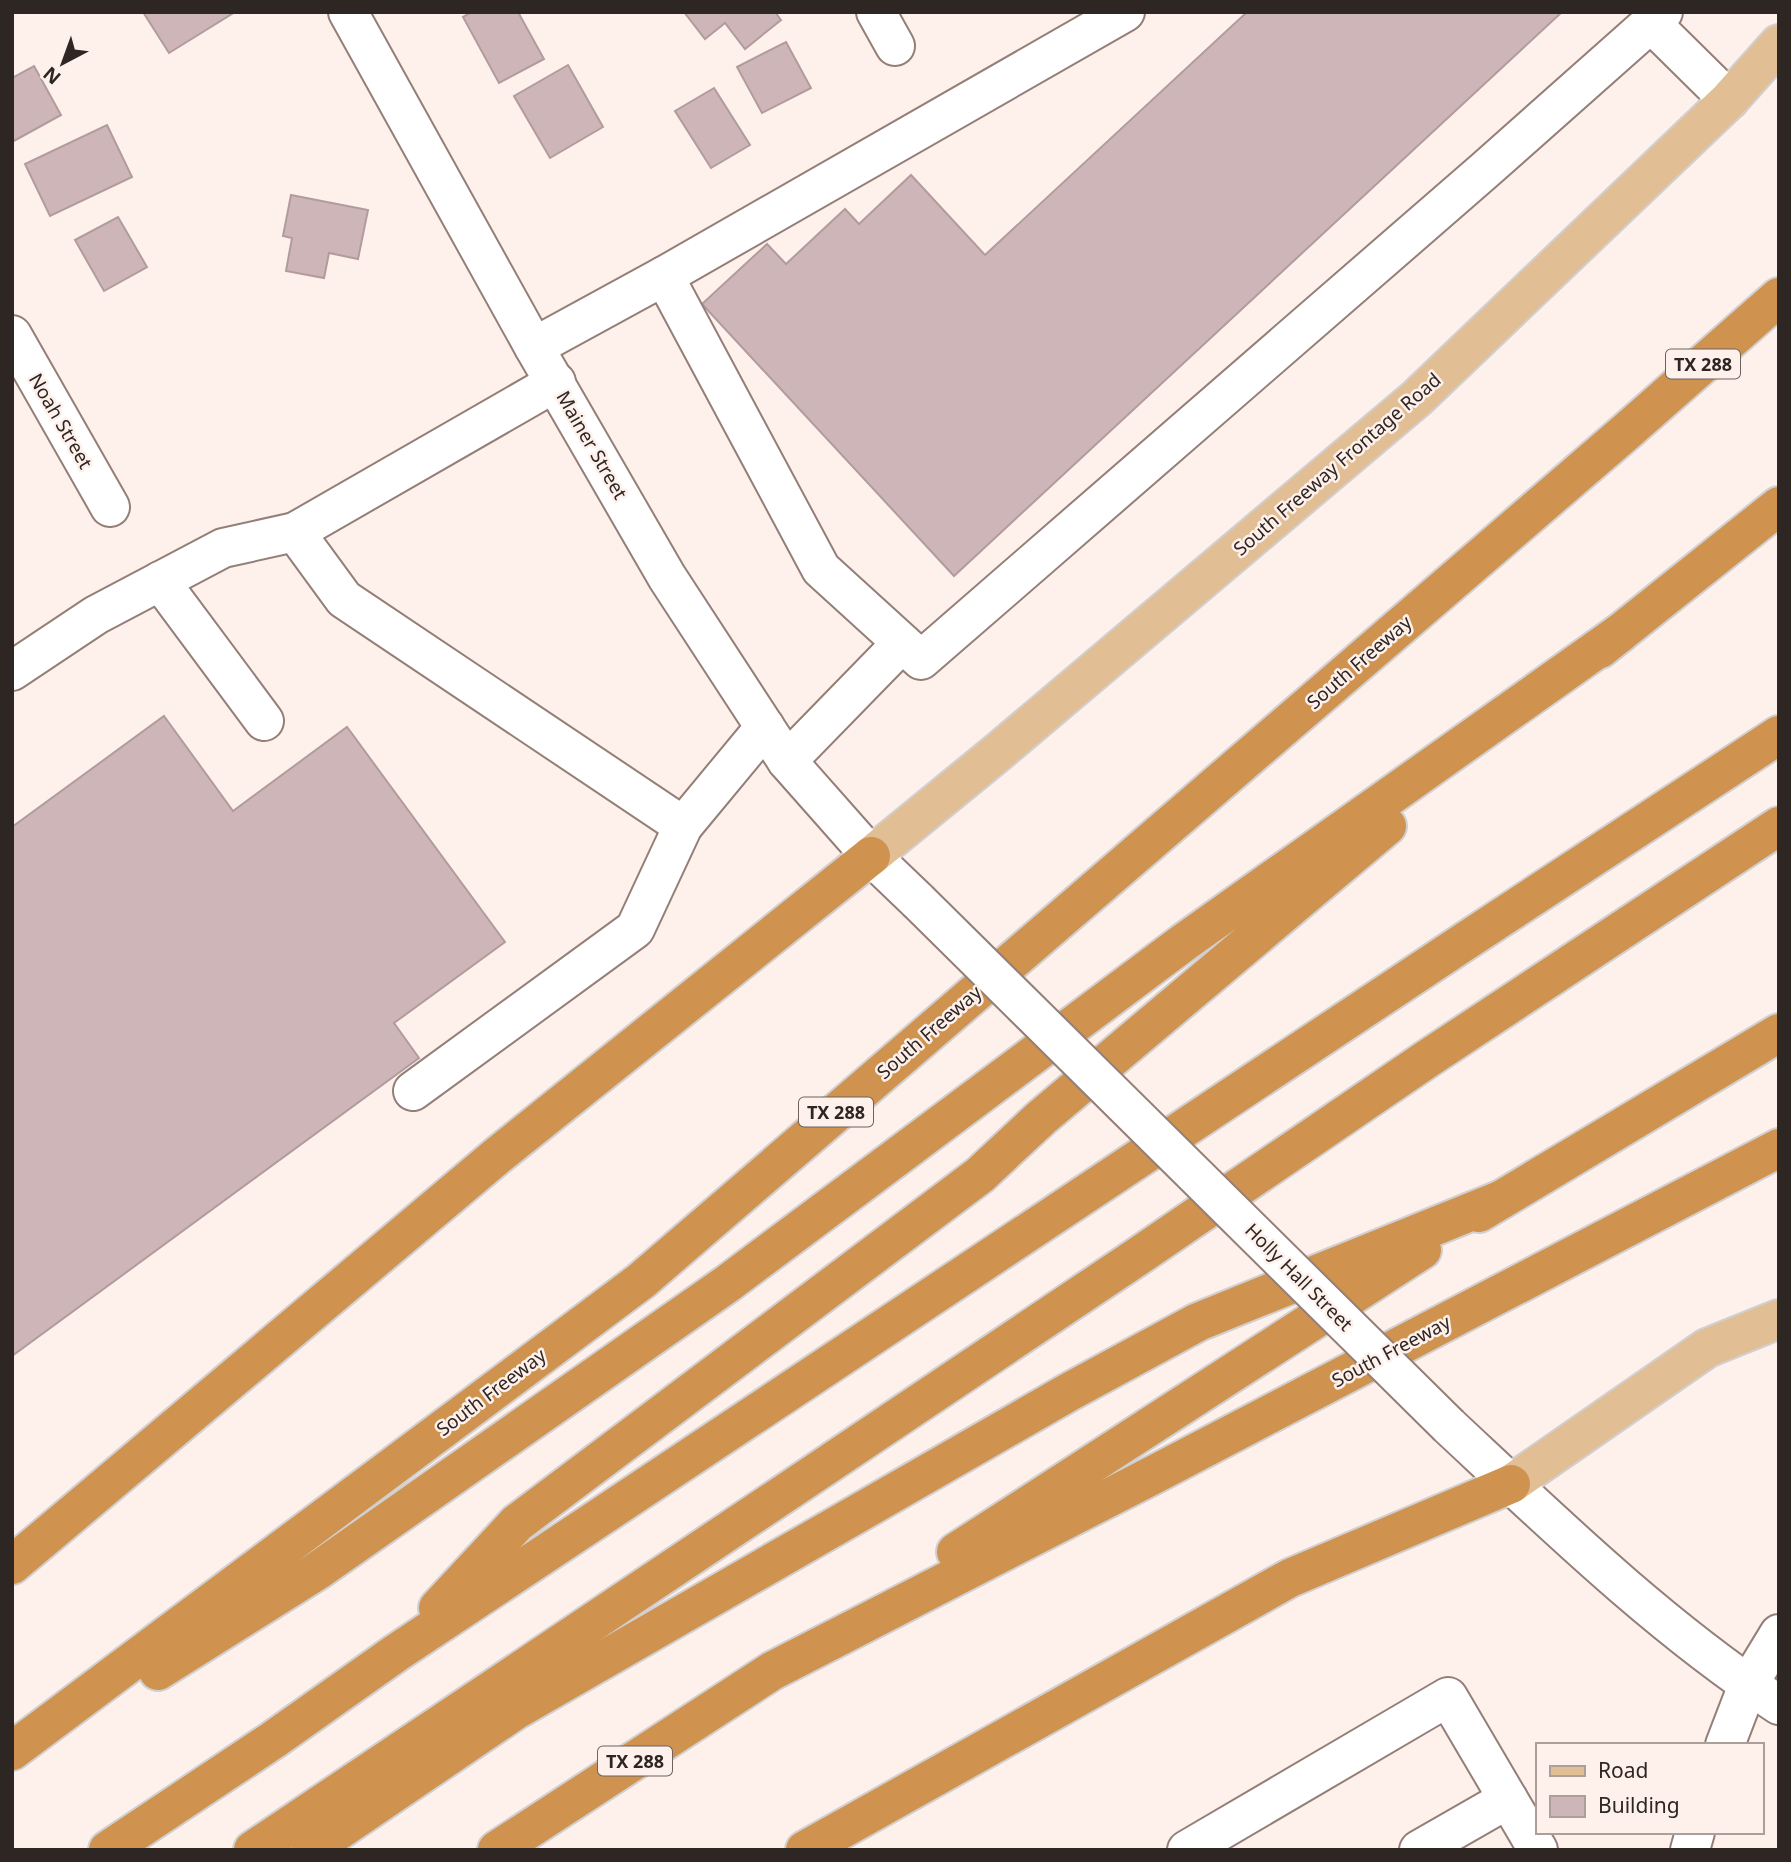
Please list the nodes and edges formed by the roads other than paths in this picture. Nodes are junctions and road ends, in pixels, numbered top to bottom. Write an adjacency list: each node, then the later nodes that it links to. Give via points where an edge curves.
1 (348, 12): 11 (street, Mainer Street)
2 (876, 12): 6 (street)
3 (1125, 12): 8 (street)
4 (1657, 18): 7 (street); 18 (street, via 921,660)
5 (1779, 44): 7 (main road, South Freeway Frontage Road)
6 (895, 46)
7 (1729, 100): 26 (main road, South Freeway Frontage Road, via 1417,398)
8 (664, 275): 11 (street); 18 (street, via 821,569)
9 (1779, 297): 39 (highway, South Freeway / TX 288, via 641,1280)
10 (12, 335): 14 (street, Noah Street)
11 (534, 347): 12 (street, Mainer Street)
12 (556, 382): 15 (street); 21 (street, Mainer Street, via 667,577)
13 (1779, 506): 17 (highway)
14 (110, 507)
15 (295, 532): 16 (street, via 223,548); 24 (street, via 344,599)
16 (160, 581): 19 (street, via 96,615); 20 (street)
17 (1620, 632): 35 (highway, via 1240,949 980,1175 517,1523); 40 (highway, via 1183,943 727,1284 317,1570)
18 (902, 643): 23 (street)
19 (12, 671)
20 (264, 722)
21 (765, 727): 23 (street, Mainer Street); 24 (street)
22 (1779, 735): 35 (highway)
23 (787, 761): 26 (street, Mainer Street)
24 (683, 826): 28 (street, via 635,929)
25 (1779, 826): 43 (highway)
26 (871, 856): 32 (street, Holly Hall Street, bridge); 33 (highway, via 497,1156)
27 (1779, 1033): 30 (highway)
28 (413, 1091)
29 (1779, 1148): 36 (highway, South Freeway / TX 288)
30 (1500, 1200): 36 (highway); 44 (highway, via 1198,1322 1069,1392 516,1710)
31 (1779, 1319): 32 (main road, via 1707,1348)
32 (1511, 1483): 37 (street, Holly Hall Street, via 1639,1598); 46 (highway, via 1290,1578)
33 (12, 1565)
34 (1779, 1634): 37 (street)
35 (396, 1653): 42 (highway)
36 (772, 1671): 45 (highway, South Freeway / TX 288)
37 (1763, 1695): 38 (street)
38 (1727, 1743)
39 (12, 1751)
40 (12, 1762)
41 (1508, 1799): 47 (street, via 1448,1697); 48 (street); 49 (street)
42 (108, 1850)
43 (253, 1850)
44 (310, 1850)
45 (497, 1850)
46 (805, 1850)
47 (1187, 1850)
48 (1419, 1850)
49 (1538, 1850)

